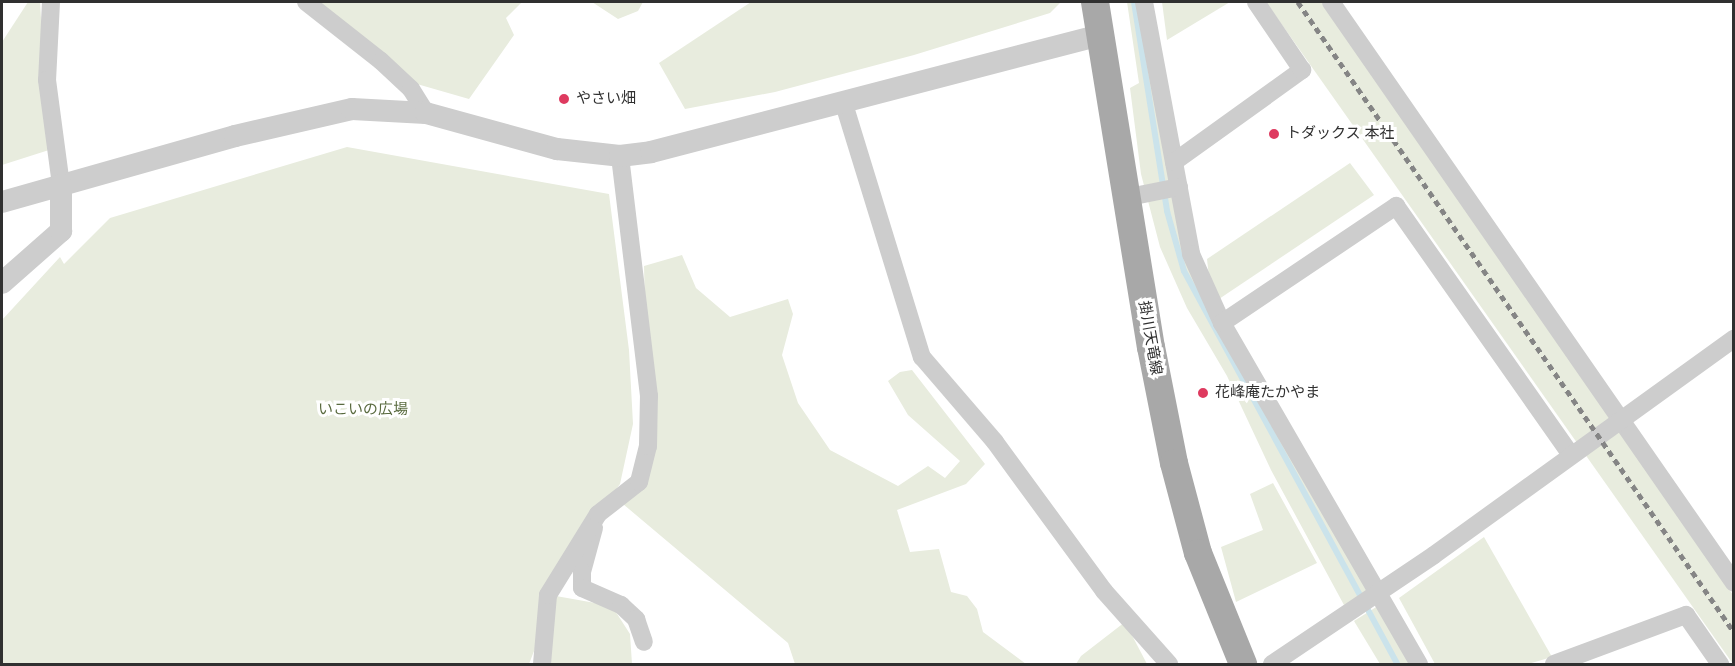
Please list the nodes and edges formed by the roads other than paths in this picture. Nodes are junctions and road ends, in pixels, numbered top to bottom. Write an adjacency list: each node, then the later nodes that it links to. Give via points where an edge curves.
1 (51, 2): 12 (street, via 47,80)
2 (306, 2): 9 (street, via 411,89)
3 (1095, 2): 7 (main road, 掛川天竜線)
4 (1144, 2): 11 (street)
5 (1256, 2): 11 (street, via 1302,70)
6 (1331, 2): 19 (street)
7 (1101, 35): 8 (street); 14 (main road, 掛川天竜線)
8 (844, 104): 10 (street, via 703,141); 26 (street, via 922,357 995,442 1104,591)
9 (426, 113): 10 (street, via 557,149); 12 (street, via 352,109 316,115)
10 (620, 156): 21 (street, via 649,396 648,446 639,482)
11 (1174, 162): 13 (street)
12 (62, 185): 15 (street); 16 (street, via 61,231)
13 (1176, 187): 14 (street); 17 (street, via 1191,254)
14 (1137, 195): 27 (main road, 掛川天竜線, via 1150,347 1174,463 1198,553)
15 (2, 202)
16 (2, 283)
17 (1221, 323): 20 (street, via 1396,206); 23 (street)
18 (1734, 339): 19 (street)
19 (1619, 419): 20 (street); 22 (street)
20 (1570, 454): 23 (street)
21 (598, 514): 24 (street, via 582,572 582,588 621,605 636,619); 25 (street, via 548,595)
22 (1734, 583)
23 (1375, 595): 28 (street); 29 (street)
24 (644, 642)
25 (542, 664)
26 (1169, 664)
27 (1243, 664)
28 (1272, 664)
29 (1419, 664)
30 (1554, 664): 31 (street, via 1686,615)
31 (1720, 664)

